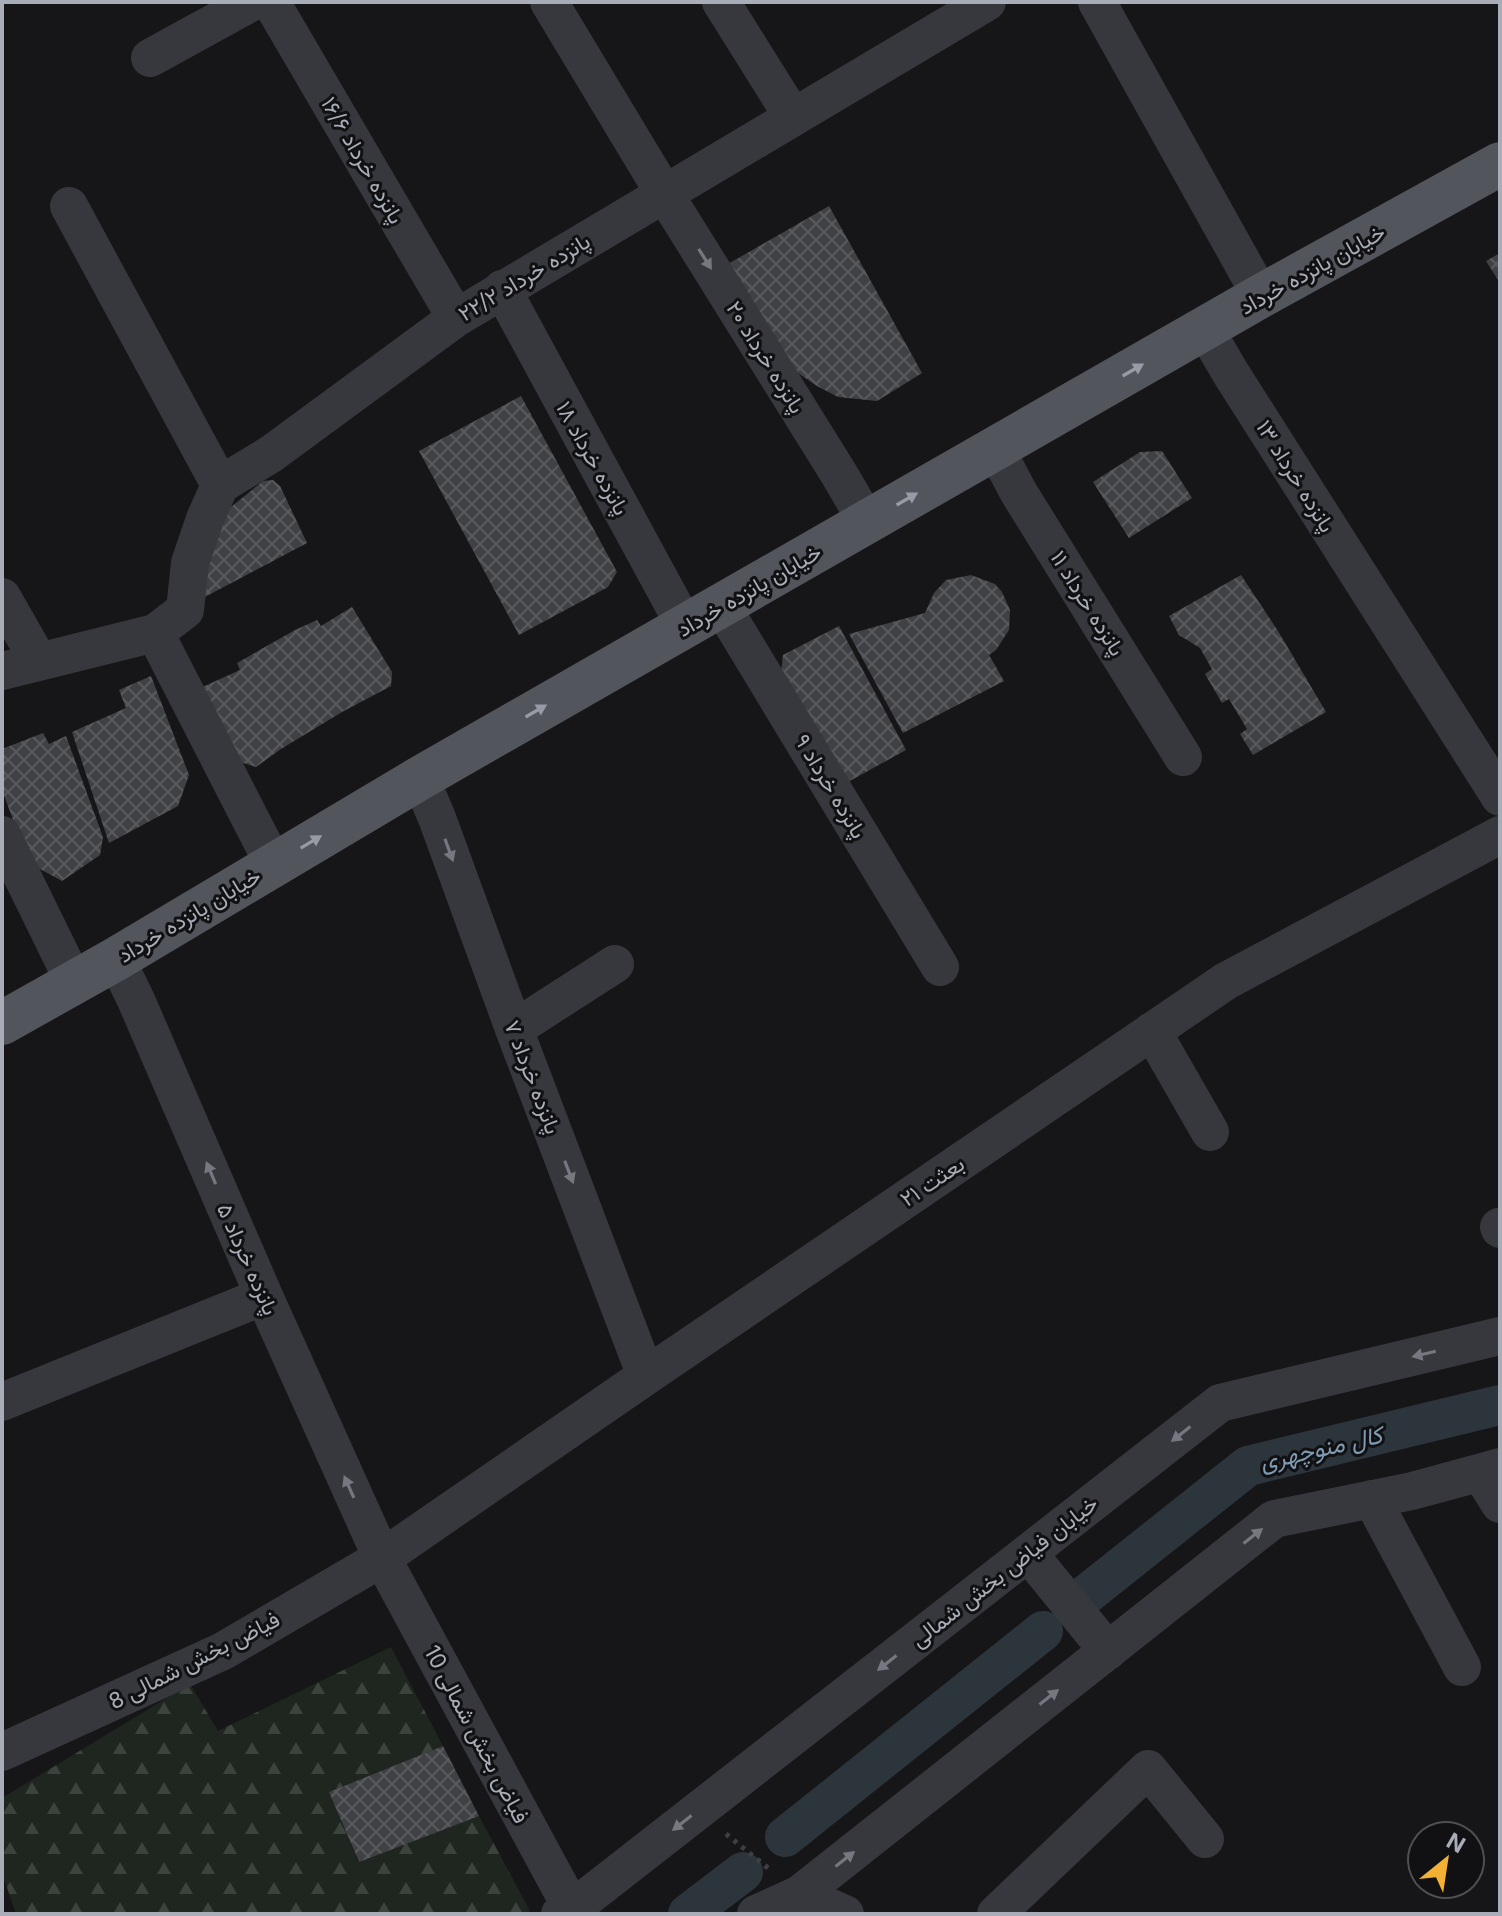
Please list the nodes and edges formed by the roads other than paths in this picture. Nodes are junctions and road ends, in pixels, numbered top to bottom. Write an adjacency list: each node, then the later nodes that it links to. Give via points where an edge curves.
1 (252, 2): 7 (street)
2 (271, 2): 14 (street, پانزده خرداد ۱۶/۶)
3 (549, 2): 10 (street, پانزده خرداد ۲۰)
4 (721, 2): 8 (street)
5 (987, 2): 8 (street, پانزده خرداد ۲۲/۲)
6 (1097, 2): 13 (street)
7 (150, 58)
8 (793, 117): 10 (street, پانزده خرداد ۲۲/۲)
9 (1500, 164): 13 (main road, خیابان پانزده خرداد)
10 (664, 193): 12 (street, پانزده خرداد ۲۲/۲); 18 (street, پانزده خرداد ۲۰, one-way to 18)
11 (69, 206): 17 (street)
12 (502, 289): 14 (street, پانزده خرداد ۲۲/۲); 20 (street, پانزده خرداد ۱۸)
13 (1261, 296): 15 (main road, خیابان پانزده خرداد)
14 (456, 318): 17 (street, پانزده خرداد ۲۲/۲, via 271,454)
15 (1205, 329): 16 (main road, خیابان پانزده خرداد, one-way to 15); 26 (street, پانزده خرداد ۱۳)
16 (995, 448): 18 (main road, خیابان پانزده خرداد, one-way to 16); 24 (street, پانزده خرداد ۱۱)
17 (220, 485): 21 (street, via 190,563 185,610)
18 (867, 522): 20 (main road, خیابان پانزده خرداد)
19 (2, 597): 22 (street)
20 (703, 616): 25 (main road, خیابان پانزده خرداد, one-way to 20); 32 (street, پانزده خرداد ۹)
21 (155, 633): 22 (street); 29 (street)
22 (39, 662): 23 (street)
23 (2, 671)
24 (1183, 757)
25 (420, 778): 29 (main road, خیابان پانزده خرداد, one-way to 25); 35 (street, پانزده خرداد ۷, one-way to 35)
26 (1500, 797)
27 (2, 835): 33 (street)
28 (1500, 835): 36 (street, بعثت ۲۱, via 1226,981)
29 (274, 865): 30 (main road, خیابان پانزده خرداد)
30 (116, 959): 33 (main road, خیابان پانزده خرداد); 38 (street, پانزده خرداد ۵, one-way to 30)
31 (615, 964): 35 (street)
32 (940, 967)
33 (74, 982): 34 (main road, خیابان پانزده خرداد)
34 (2, 1023)
35 (514, 1029): 40 (street, پانزده خرداد ۷, one-way to 40)
36 (1152, 1031): 37 (street); 40 (street, بعثت ۲۱)
37 (1210, 1132)
38 (264, 1296): 41 (street); 45 (street, پانزده خرداد ۵, one-way to 38)
39 (1500, 1336): 44 (street, خیابان فیاض بخش شمالی, one-way to 44, via 1220,1403)
40 (646, 1376): 45 (street, بعثت ۲۱)
41 (2, 1402)
42 (1494, 1482): 43 (street)
43 (1372, 1499): 46 (street, one-way to 43, via 1274,1519); 47 (street)
44 (1028, 1553): 46 (street); 51 (street, خیابان فیاض بخش شمالی, one-way to 51)
45 (382, 1558): 48 (street, فیاض بخش شمالی 8, via 223,1651); 51 (street, فیاض بخش شمالی 10)
46 (1108, 1651): 50 (street, one-way to 46)
47 (1462, 1667)
48 (2, 1752)
49 (1205, 1839): 54 (street, via 1148,1769)
50 (800, 1894): 52 (street); 53 (street)
51 (566, 1912)
52 (756, 1914)
53 (845, 1914)
54 (996, 1914)

